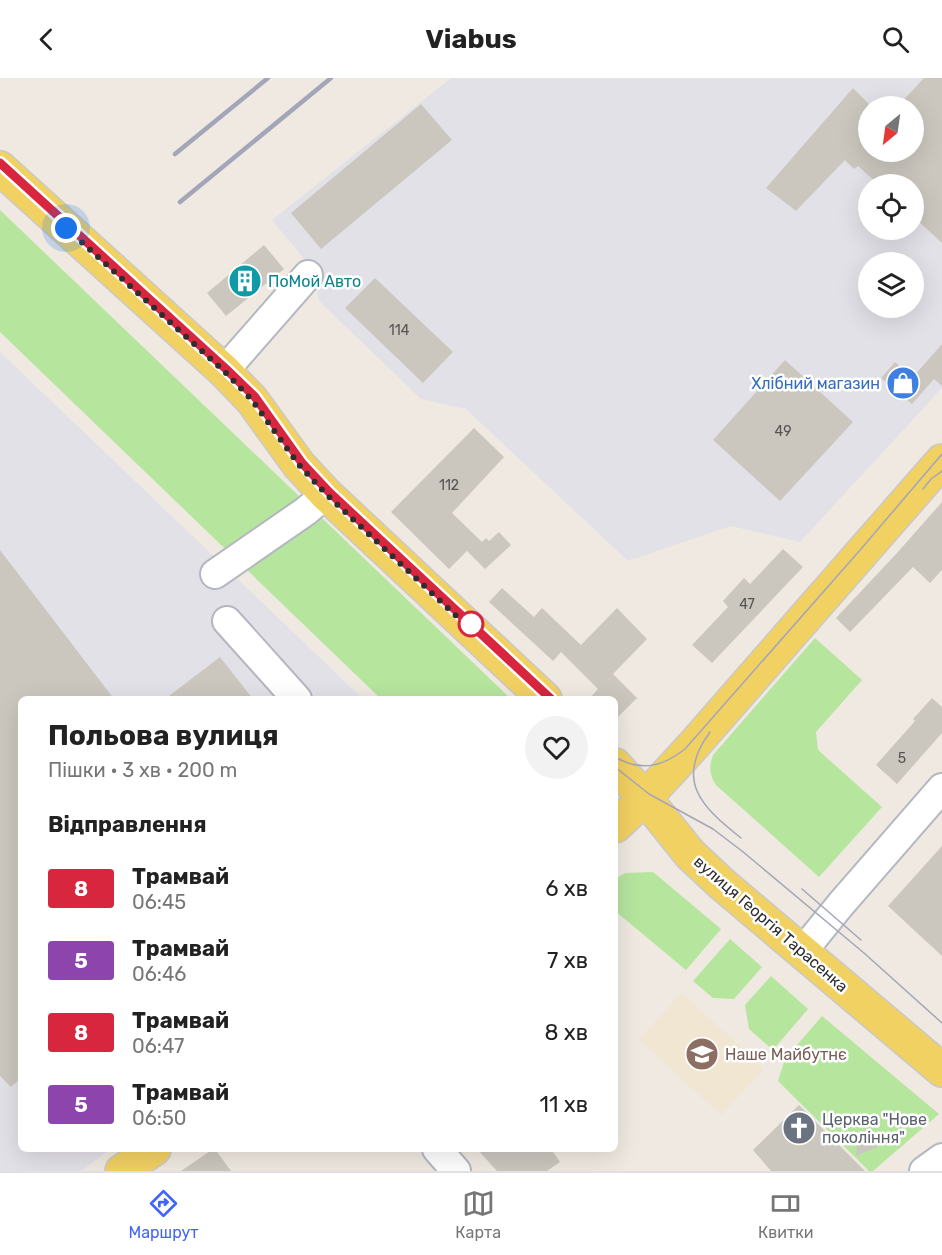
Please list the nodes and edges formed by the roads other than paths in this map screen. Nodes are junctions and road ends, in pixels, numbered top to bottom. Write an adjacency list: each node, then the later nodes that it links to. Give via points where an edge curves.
1 (7, 174): 3 (main road)
2 (308, 275): 3 (street)
3 (224, 371): 5 (main road, via 252,400 299,465)
4 (942, 461): 12 (main road)
5 (326, 494): 6 (street); 9 (main road)
6 (215, 574)
7 (227, 621): 8 (street)
8 (294, 696)
9 (542, 696)
10 (618, 768): 12 (main road, вулиця Георгія Тарасенка)
11 (942, 788): 14 (street)
12 (645, 798): 13 (main road); 14 (main road, вулиця Георгія Тарасенка, via 690,854)
13 (618, 823)
14 (802, 952): 15 (main road, вулиця Георгія Тарасенка)
15 (942, 1070)
16 (150, 1152): 19 (main road)
17 (440, 1152): 20 (street)
18 (942, 1158): 21 (street)
19 (122, 1171)
20 (456, 1171)
21 (924, 1171)

